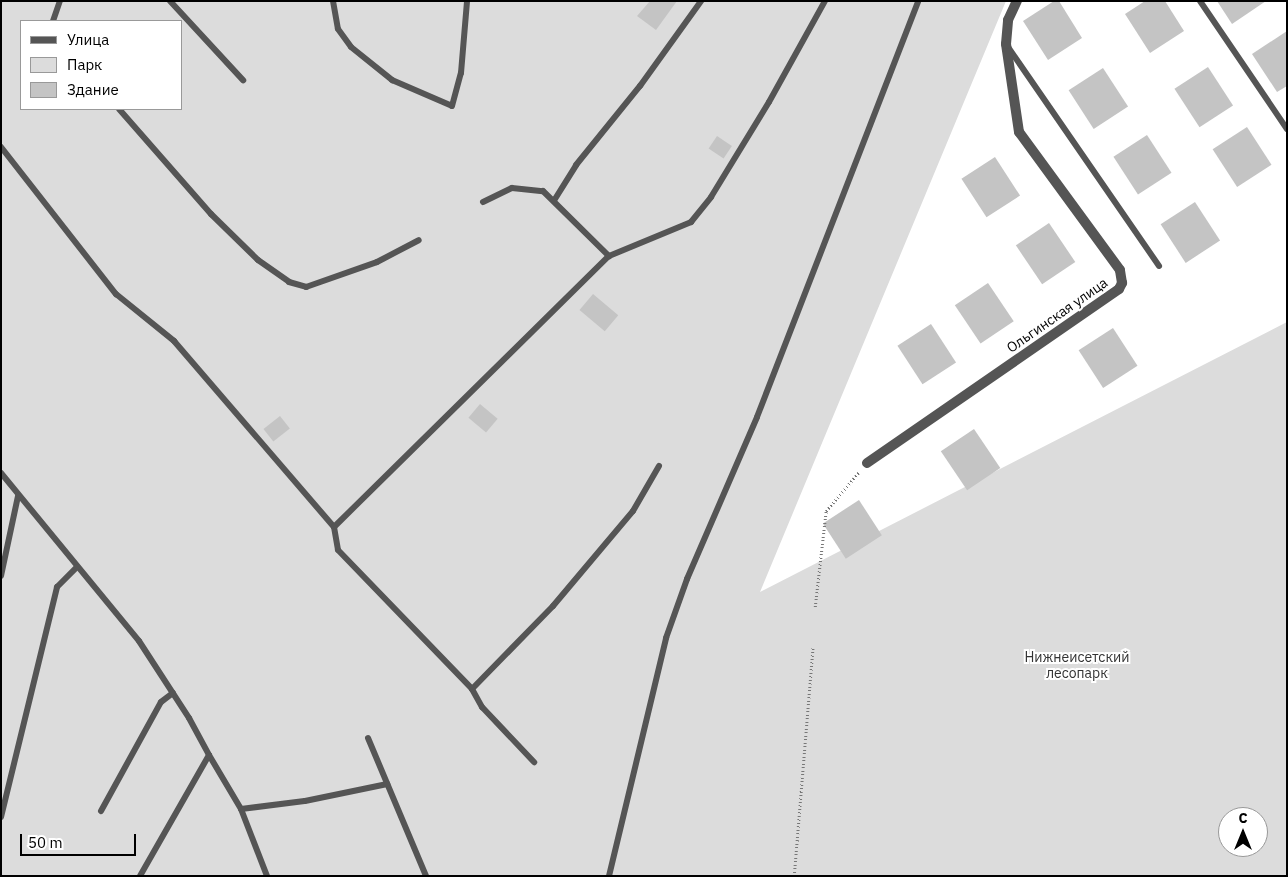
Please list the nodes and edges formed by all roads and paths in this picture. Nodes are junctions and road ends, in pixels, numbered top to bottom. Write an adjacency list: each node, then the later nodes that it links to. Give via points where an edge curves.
1 (60, 1): 10 (lane)
2 (170, 1): 12 (lane)
3 (333, 1): 4 (lane, via 338,29 351,47 392,80 452,106 461,73)
4 (467, 1)
5 (701, 1): 16 (lane, via 640,86 576,165)
6 (825, 1): 19 (lane, via 764,110 711,197 691,222)
7 (918, 1): 42 (lane, via 760,408 687,579 666,638)
8 (1017, 1): 11 (street, Ольгинская улица, via 1008,20)
9 (1200, 1): 14 (lane)
10 (54, 20)
11 (1006, 44): 20 (lane); 21 (street, Ольгинская улица, via 1018,132 1120,270 1122,283 1120,289)
12 (243, 80)
13 (121, 110): 18 (lane, via 211,214 258,260 290,282 306,287 377,262)
14 (1287, 129)
15 (1, 147): 25 (lane, via 116,294 174,341)
16 (555, 199): 17 (lane, via 543,191 512,188); 19 (lane)
17 (483, 202)
18 (420, 240)
19 (609, 256): 25 (lane)
20 (1159, 266)
21 (867, 463): 28 (path, via 826,511)
22 (659, 466): 30 (lane, via 633,511 553,606)
23 (1, 473): 24 (lane)
24 (18, 496): 26 (lane); 27 (lane)
25 (334, 527): 30 (lane, via 338,550)
26 (78, 568): 31 (lane, via 139,641); 38 (lane, via 57,587)
27 (1, 576)
28 (815, 607)
29 (813, 647): 43 (path)
30 (472, 689): 34 (lane, via 482,707)
31 (173, 693): 33 (lane); 37 (lane, via 161,702)
32 (368, 738): 35 (lane)
33 (209, 755): 36 (lane); 39 (lane)
34 (534, 762)
35 (386, 784): 36 (lane, via 305,801); 41 (lane)
36 (241, 809): 40 (lane)
37 (101, 811)
38 (1, 817)
39 (140, 876)
40 (267, 876)
41 (426, 876)
42 (609, 876)
43 (794, 876)

